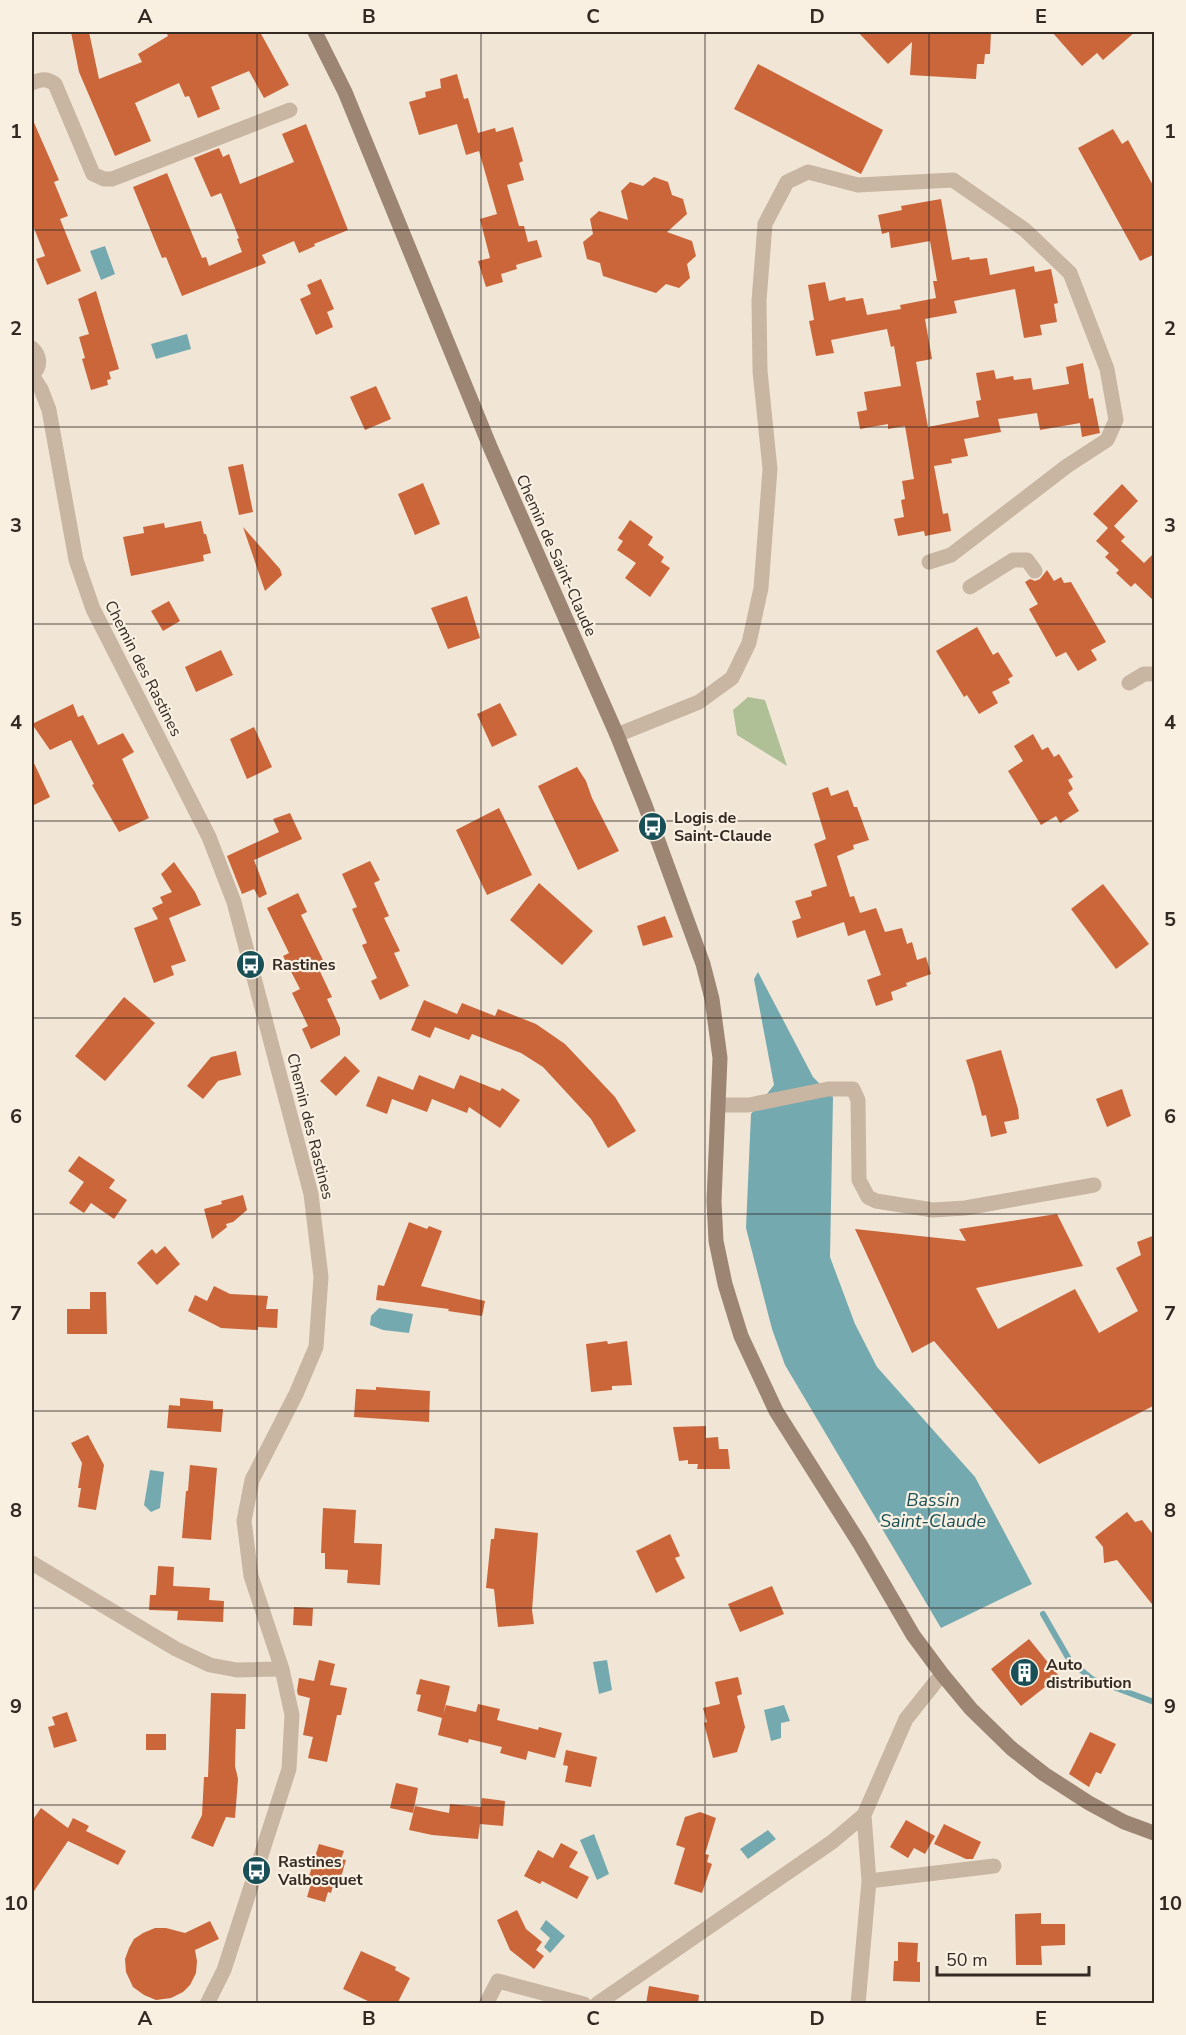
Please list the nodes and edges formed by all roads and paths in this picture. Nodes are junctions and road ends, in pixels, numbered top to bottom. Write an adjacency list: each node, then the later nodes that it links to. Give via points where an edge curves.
1 (315, 32): 11 (street, Chemin de Saint-Claude, via 345,92 491,449)
2 (32, 83): 3 (street, via 41,79 56,84 93,174 105,179)
3 (290, 110)
4 (32, 348): 5 (street, via 39,360)
5 (32, 375): 15 (street, Chemin des Rastines, via 49,410 76,560 93,609 209,837 234,902 311,1194 321,1276 316,1347 252,1480 244,1521 251,1576)
6 (929, 562): 11 (street, via 951,555 1107,440 1116,420 1107,369 1070,273 1024,230 953,180 858,185 807,172 787,182 765,224 760,371 770,469 761,588 749,643 732,678 699,702)
7 (1035, 571): 8 (street, via 1028,560 1013,560)
8 (970, 587)
9 (1155, 674): 10 (street, via 1144,674)
10 (1129, 683)
11 (616, 735): 12 (street, Chemin de Saint-Claude, via 703,964 717,1029)
12 (719, 1105): 13 (street, via 749,1105 828,1089 853,1089 858,1100 859,1180 868,1197 876,1201 933,1210 965,1208); 16 (street, Chemin de Saint-Claude, via 716,1241 741,1336 776,1411 913,1635)
13 (1094, 1185)
14 (32, 1563): 15 (street, via 176,1649 210,1665 237,1670)
15 (282, 1669): 21 (street, Chemin des Rastines, via 292,1715 290,1768 224,1971)
16 (942, 1674): 17 (street, via 906,1719); 18 (street, Chemin de Saint-Claude, via 971,1709 1044,1774 1124,1822)
17 (864, 1815): 20 (street); 24 (street, via 832,1842)
18 (1155, 1833)
19 (994, 1866): 20 (street)
20 (869, 1881): 25 (street)
21 (207, 2004)
22 (486, 2004): 23 (street, via 498,1981)
23 (584, 2004)
24 (597, 2004)
25 (858, 2004)

